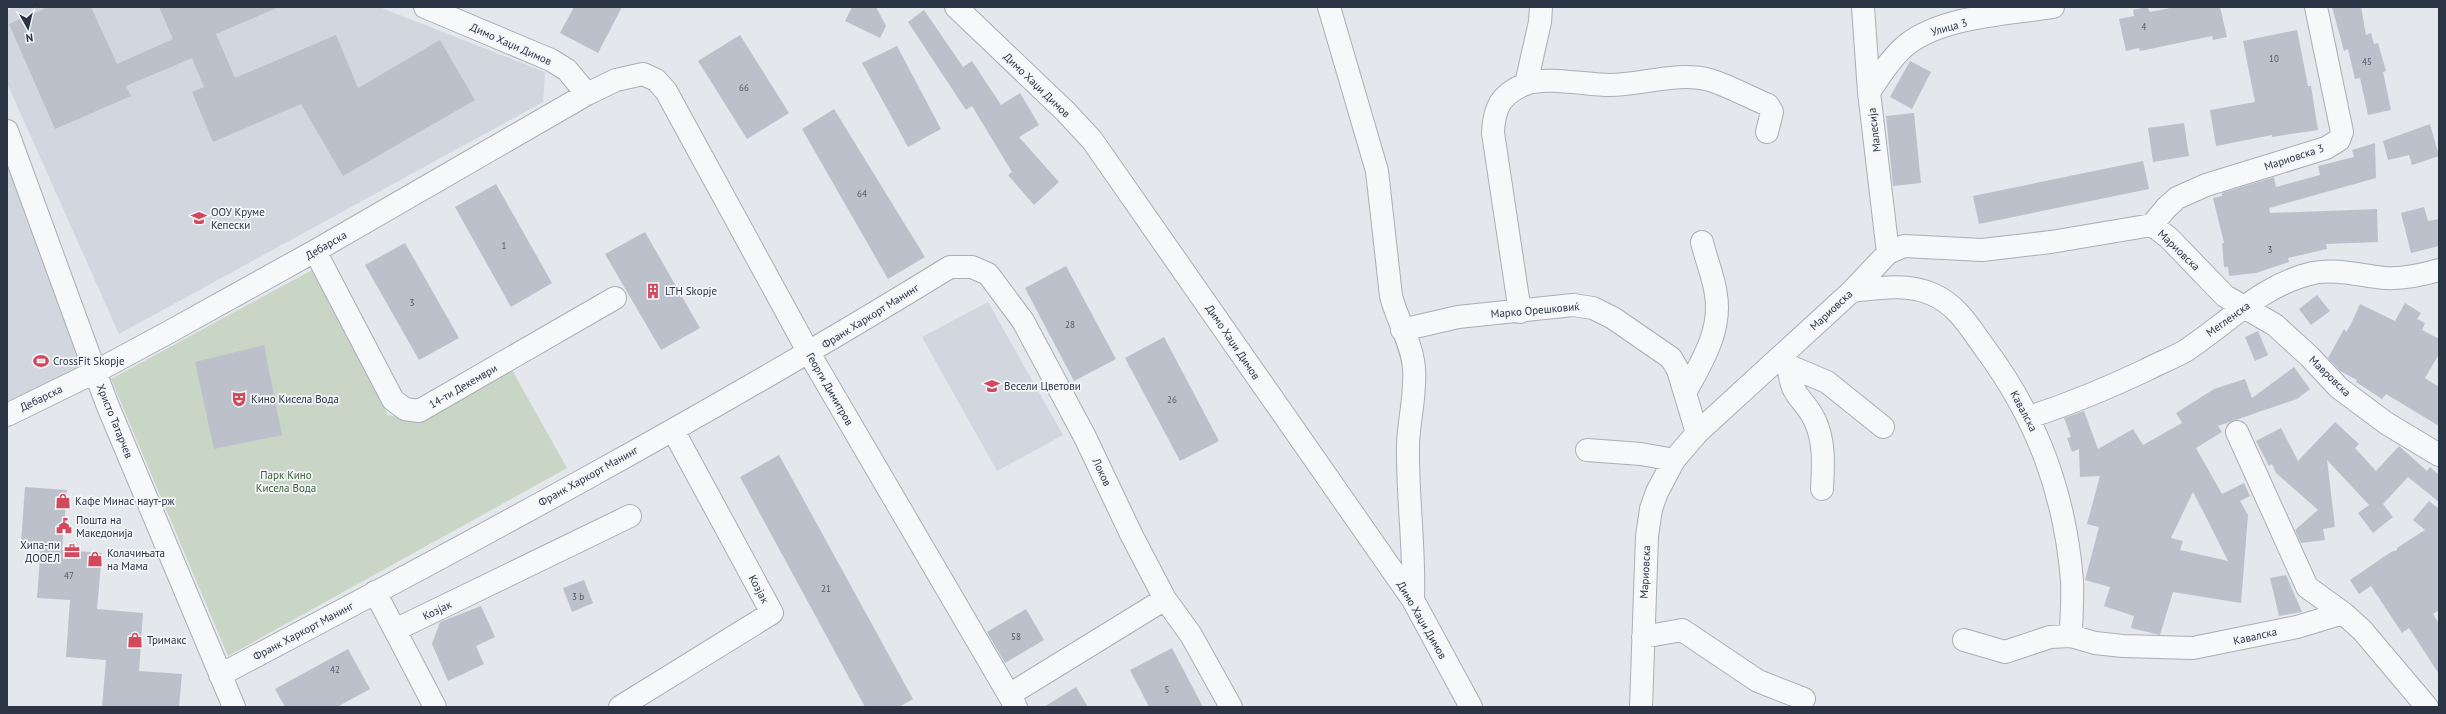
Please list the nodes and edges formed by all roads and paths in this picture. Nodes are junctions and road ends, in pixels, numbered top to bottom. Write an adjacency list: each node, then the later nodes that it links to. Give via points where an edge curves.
1 (425, 7): 11 (street, Димо Хаџи Димов, via 551,60 567,70)
2 (956, 7): 42 (street, Димо Хаџи Димов, via 1092,140)
3 (1329, 7): 24 (street, via 1377,171 1391,296)
4 (1541, 7): 9 (street)
5 (1863, 7): 10 (street, Малесија)
6 (2054, 7): 10 (street, Улица 3, via 1933,29 1905,46 1885,68)
7 (2316, 7): 14 (street, Мариовска 3, via 2342,132 2339,140 2326,148 2206,185 2178,198)
8 (643, 74): 11 (street, Дебарска, via 616,80); 25 (street, Георги Димитров, via 656,80 666,91)
9 (1526, 84): 13 (street, via 1545,82 1611,85 1648,80 1709,80 1768,105 1772,112); 23 (street, via 1498,105 1494,114 1493,133)
10 (1869, 92): 17 (street, Малесија)
11 (587, 94): 16 (street, Дебарска)
12 (7, 131): 27 (street, Христо Татарчев)
13 (1768, 132)
14 (2152, 225): 17 (street, Мариовска, via 2051,242 1982,250 1904,246); 22 (street, Мариовска, via 2169,238 2225,296)
15 (1702, 242): 28 (street, via 1716,295 1716,324 1708,349)
16 (315, 251): 21 (street, 14-ти Декември, via 393,400 405,408 418,411); 27 (street, Дебарска)
17 (1888, 253): 20 (street, Мариовска)
18 (950, 266): 25 (street, Франк Харкорт Манинг); 41 (street, Локов, via 972,267 988,274 1023,321 1085,437)
19 (2439, 270): 22 (street, Мегленска, via 2417,276 2386,278 2346,271 2314,273 2278,287)
20 (1852, 291): 26 (street, Мариовска); 30 (street, Кавалска, via 1888,287 1912,288 1946,302 1960,313 1995,361)
21 (615, 298)
22 (2244, 306): 30 (street, Мегленска, via 2184,351 2111,387); 36 (street, Мавровска, via 2275,326 2309,356 2339,388 2386,423)
23 (1520, 312): 24 (street, Марко Орешковиќ, via 1458,317); 28 (street, Марко Орешковиќ, via 1573,305 1593,308 1671,358)
24 (1402, 330): 42 (street, via 1414,368 1408,444 1415,562)
25 (809, 353): 32 (street, Франк Харкорт Манинг); 50 (street, Георги Димитров)
26 (1783, 362): 31 (street, via 1827,382); 34 (street, Мариовска); 38 (street, via 1798,398 1815,422 1824,456)
27 (95, 372): 29 (street, Дебарска); 48 (street, Христо Татарчев)
28 (1686, 393): 34 (street, Марко Орешковиќ)
29 (7, 415)
30 (2029, 417): 45 (street, Кавалска, via 2049,464 2060,501 2072,582)
31 (1883, 427)
32 (673, 430): 40 (street, Франк Харкорт Манинг); 54 (street, Козјак, via 772,613)
33 (2238, 432): 43 (street, via 2301,578 2314,593)
34 (1697, 433): 37 (street, Мариовска)
35 (1587, 450): 37 (street, via 1641,454)
36 (2439, 455)
37 (1674, 460): 46 (street, Мариовска, via 1665,474 1651,509 1647,536)
38 (1822, 489)
39 (630, 516): 44 (street, Козјак)
40 (375, 592): 44 (street); 48 (street, Франк Харкорт Манинг)
41 (1165, 599): 50 (street); 55 (street, Локов, via 1191,635)
42 (1413, 600): 56 (street, Димо Хаџи Димов)
43 (2343, 613): 45 (street, Кавалска, via 2297,627 2193,648 2123,646 2096,643); 51 (street)
44 (396, 630): 53 (street)
45 (2071, 636): 47 (street, Кавалска, via 2050,637 2005,652)
46 (1643, 637): 49 (street, via 1682,630 1758,681); 57 (street, Мариовска)
47 (1964, 640)
48 (220, 675): 52 (street, Христо Татарчев)
49 (1804, 699)
50 (1012, 701)
51 (2430, 701)
52 (234, 707)
53 (435, 707)
54 (620, 707)
55 (1231, 707)
56 (1471, 707)
57 (1641, 707)

